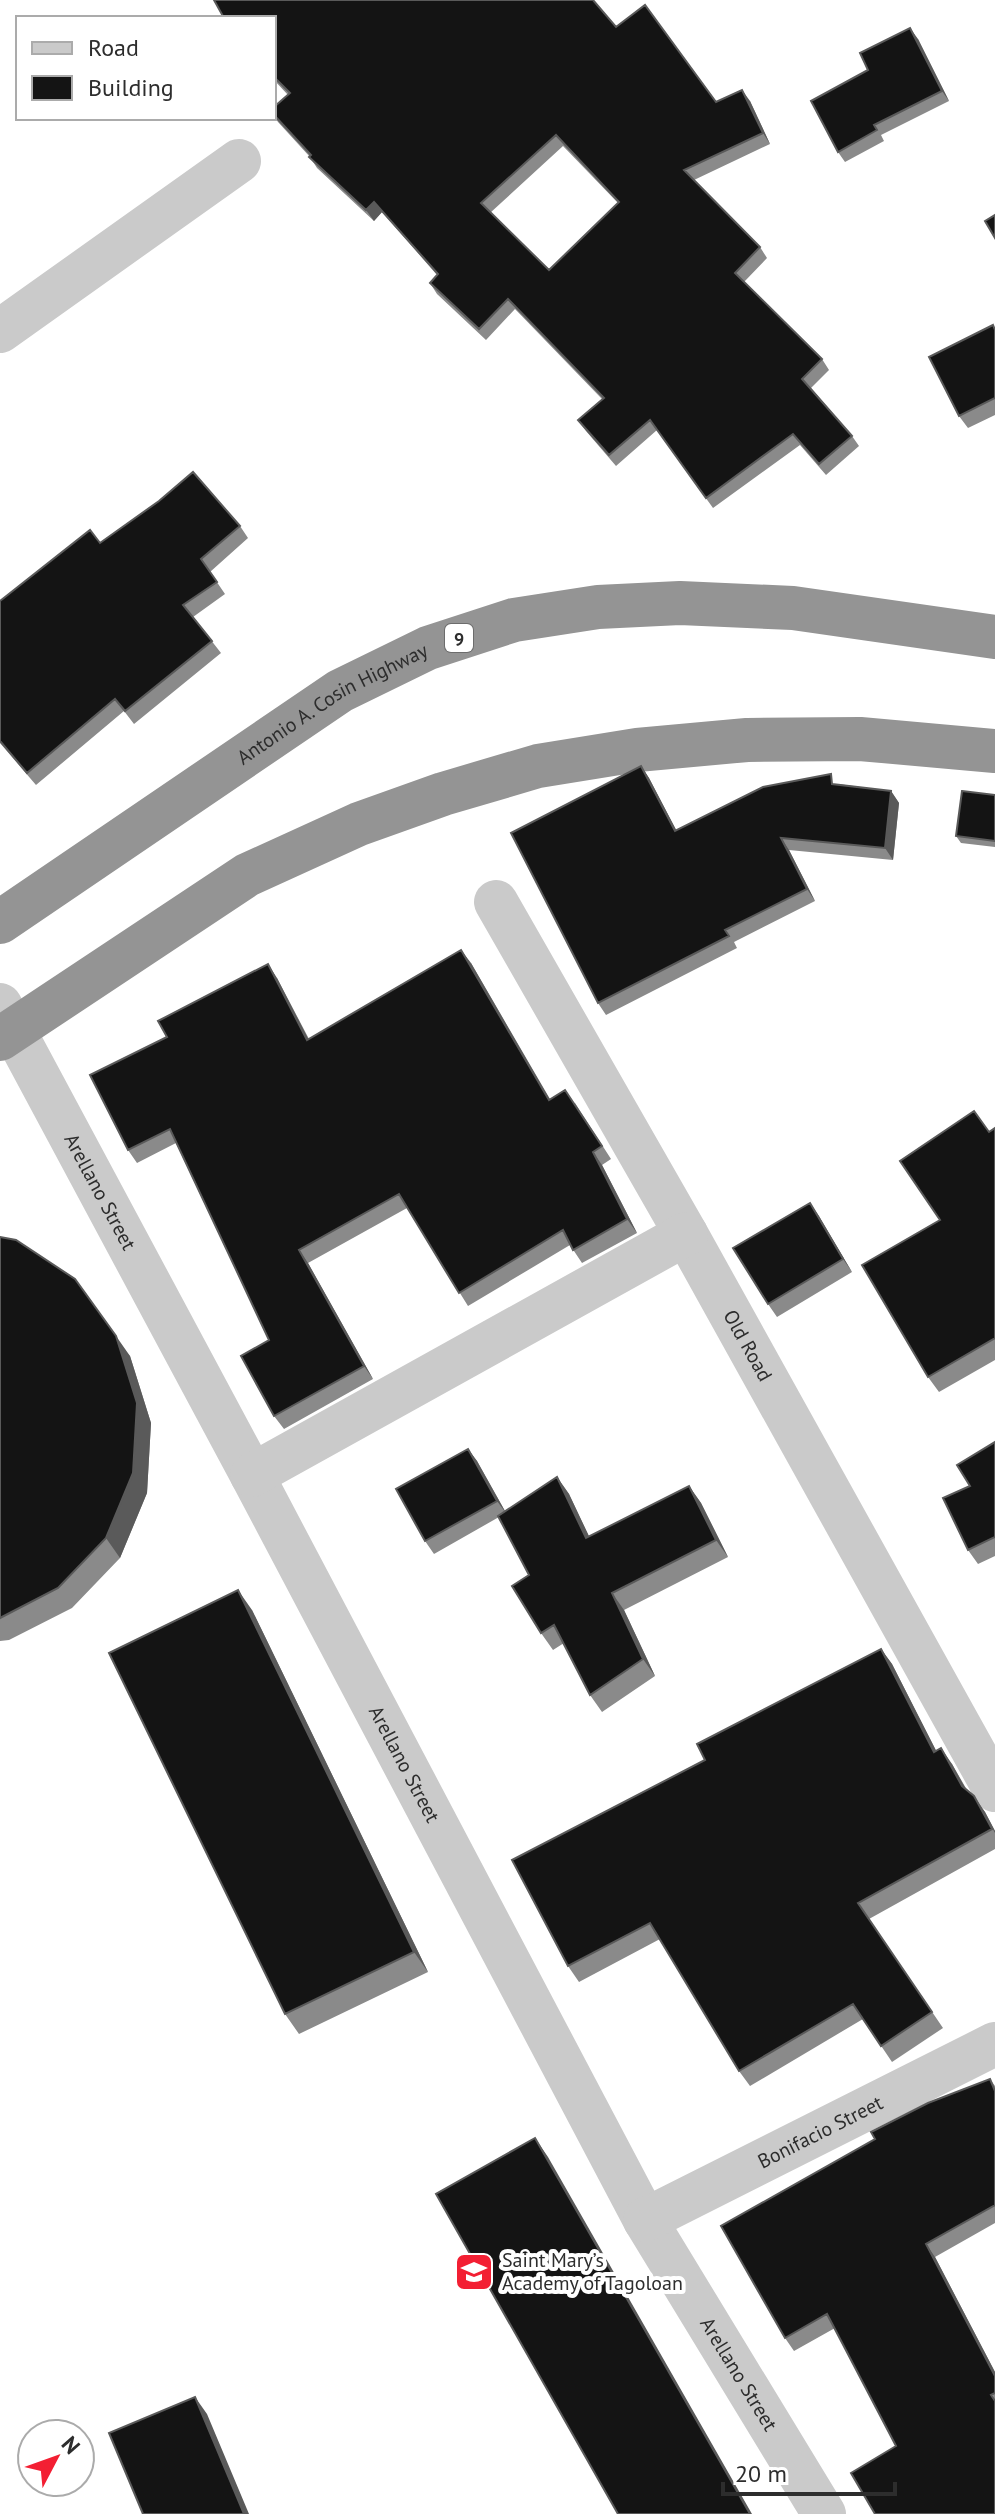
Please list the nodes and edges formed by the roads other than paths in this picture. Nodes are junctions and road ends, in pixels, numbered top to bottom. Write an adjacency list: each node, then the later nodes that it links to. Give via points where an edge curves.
1 (239, 161): 2 (street)
2 (0, 331)
3 (995, 637): 6 (highway, Antonio A. Cosin Highway / 9, via 793,608 680,603 598,607 514,620 428,648 340,691)
4 (995, 751): 7 (highway, via 860,739 747,740 538,766 359,824 247,875)
5 (496, 902): 8 (street, Old Road)
6 (0, 922)
7 (4, 1025): 9 (street, Arellano Street)
8 (686, 1234): 9 (street); 10 (street, Old Road)
9 (252, 1475): 12 (street, Arellano Street)
10 (995, 1790)
11 (995, 2044): 12 (street, Bonifacio Street)
12 (645, 2220): 13 (street, Arellano Street)
13 (824, 2514)

